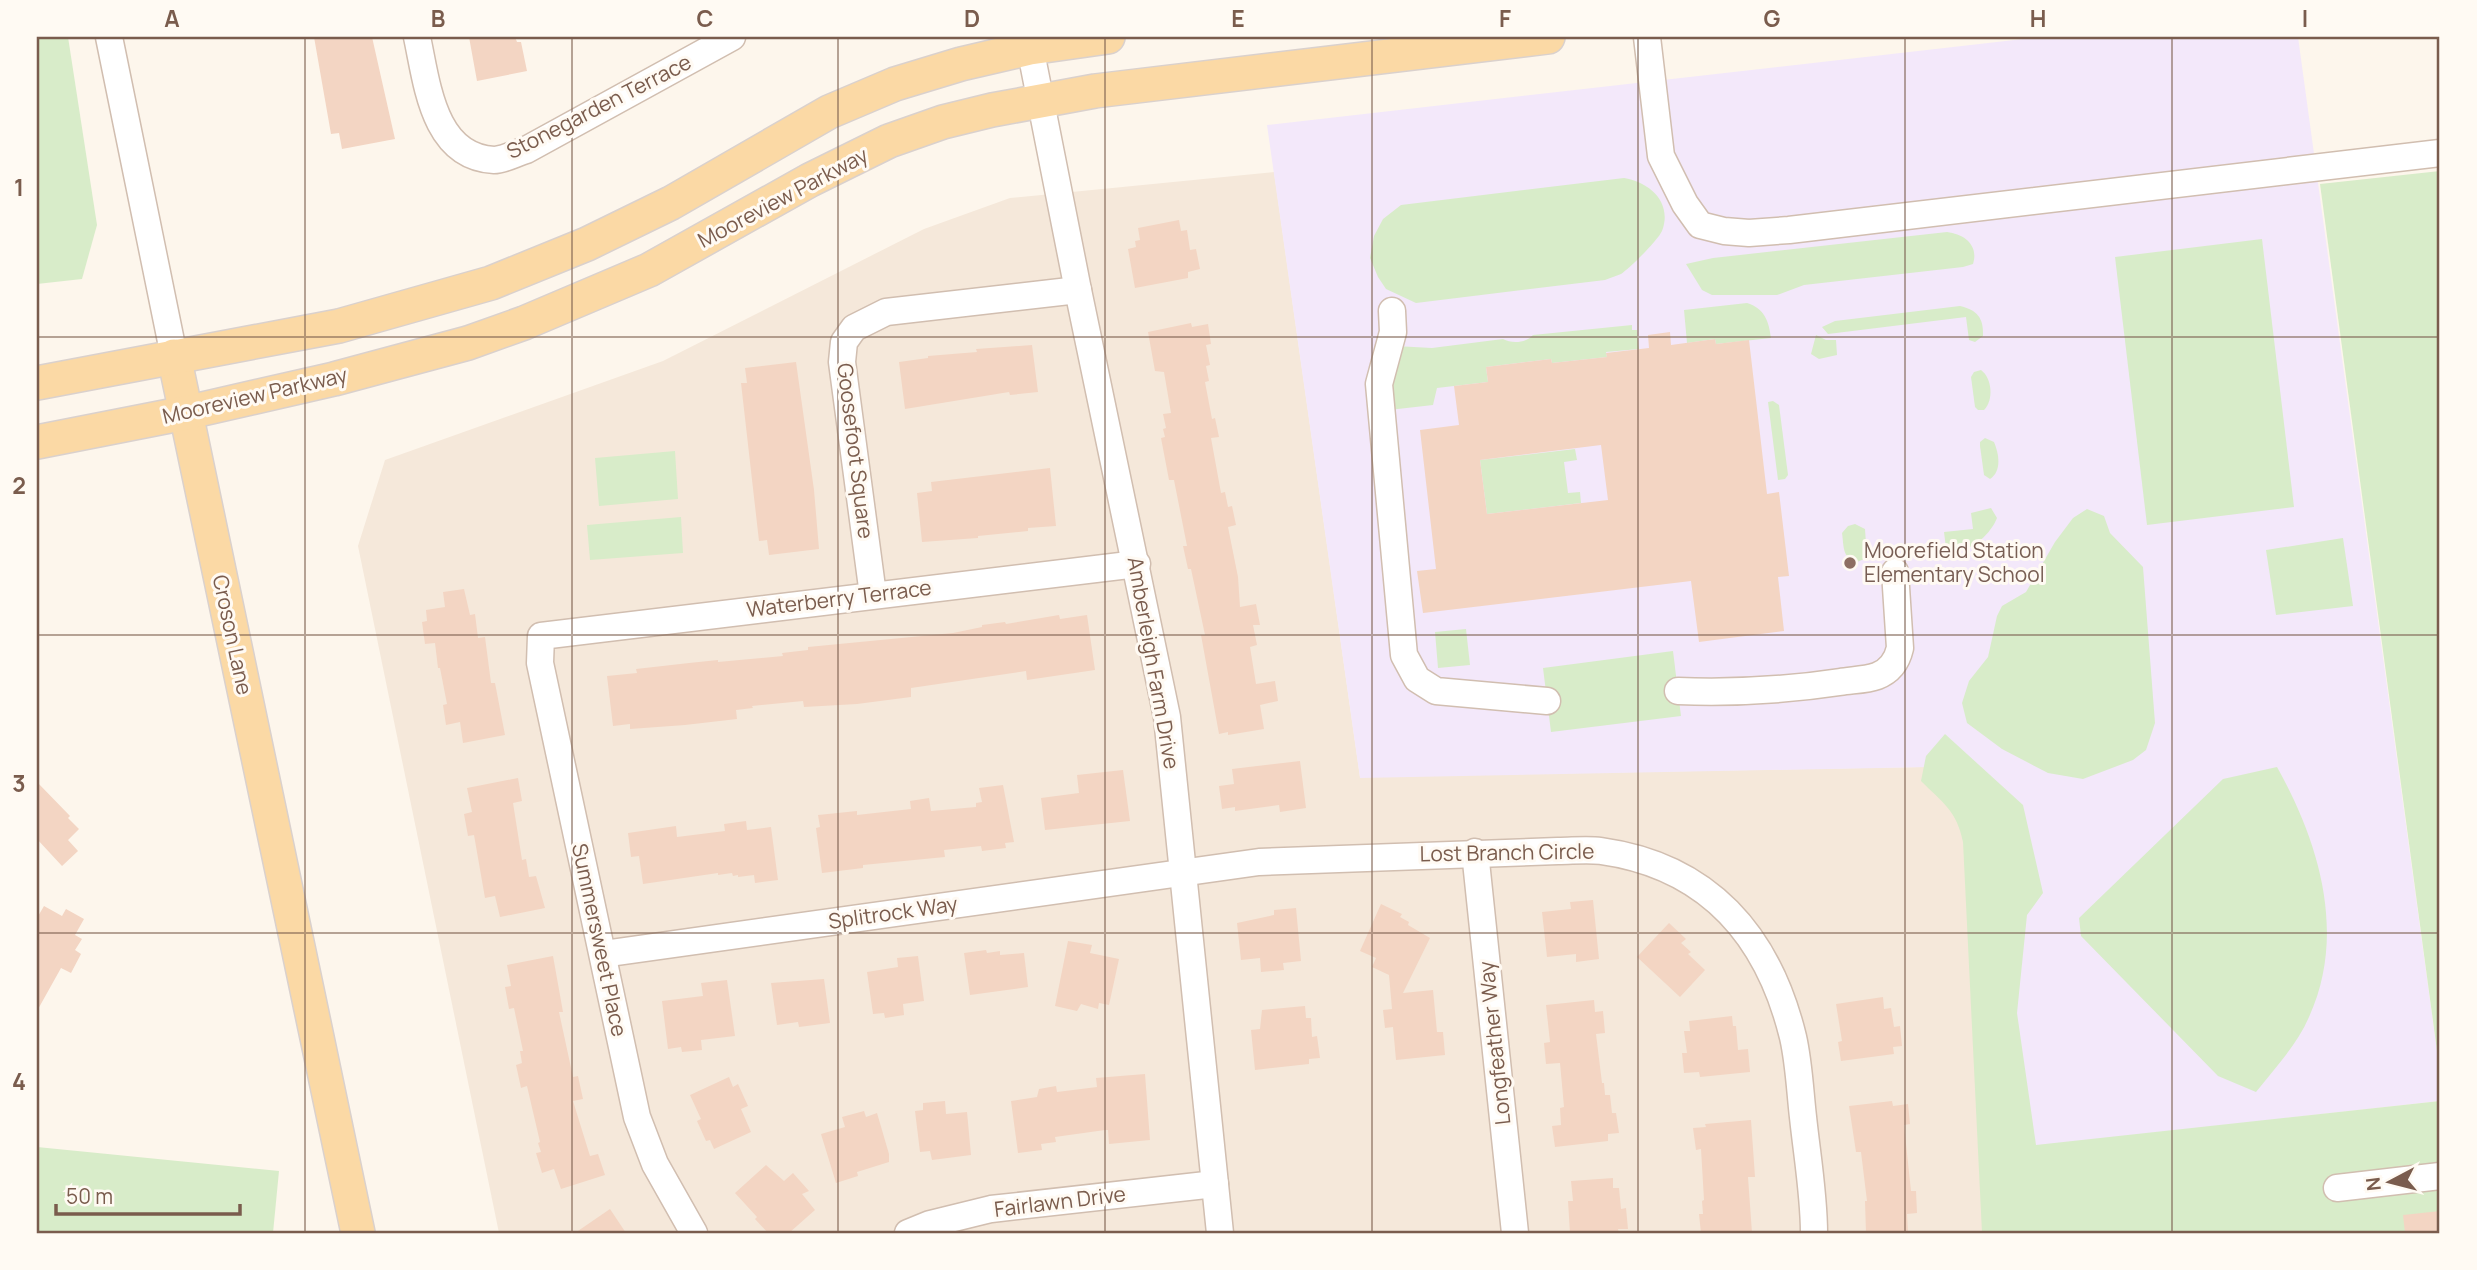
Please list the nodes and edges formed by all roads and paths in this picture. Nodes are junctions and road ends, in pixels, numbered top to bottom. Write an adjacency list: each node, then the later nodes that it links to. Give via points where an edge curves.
1 (109, 37): 12 (street, Croson Lane)
2 (417, 37): 3 (street, Stonegarden Terrace, via 432,109 447,135 467,154 496,160 526,150)
3 (732, 37)
4 (1108, 37): 7 (main road)
5 (1548, 37): 8 (main road, Mooreview Parkway)
6 (1647, 37): 9 (street, via 1661,156 1700,225 1724,231 1789,230)
7 (1029, 43): 8 (street); 12 (main road, via 895,84 829,112 671,203 491,283 339,326)
8 (1041, 100): 10 (street, Amberleigh Farm Drive); 14 (main road, Mooreview Parkway, via 943,122 889,141 649,271 524,323 391,365)
9 (2440, 153)
10 (1077, 290): 16 (street, Amberleigh Farm Drive); 18 (street, Goosefoot Square, via 886,312 854,328 844,342 842,362)
11 (1392, 311): 21 (street, via 1393,332 1379,384 1404,655 1417,679 1436,691)
12 (174, 356): 13 (main road); 14 (main road, Croson Lane)
13 (37, 383)
14 (185, 413): 15 (main road, Mooreview Parkway); 28 (main road, Croson Lane)
15 (37, 442)
16 (1137, 564): 18 (street, Waterberry Terrace); 23 (street, Amberleigh Farm Drive, via 1167,717)
17 (1895, 572): 20 (street, via 1900,648 1889,669 1876,676 1824,684)
18 (873, 595): 19 (street, Waterberry Terrace)
19 (541, 636): 24 (street, Summersweet Place, via 540,663)
20 (1678, 691)
21 (1547, 701)
22 (1475, 852): 23 (street, Lost Branch Circle, via 1282,860); 32 (street, Longfeather Way); 33 (street, Lost Branch Circle, via 1599,851 1639,860 1693,882 1743,926 1767,964 1794,1039)
23 (1182, 871): 24 (street, Splitrock Way); 26 (street, Amberleigh Farm Drive)
24 (603, 954): 29 (street, Summersweet Place, via 637,1117 655,1164)
25 (2440, 1176): 27 (street)
26 (1215, 1184): 30 (street, Fairlawn Drive, via 991,1209); 31 (street, Amberleigh Farm Drive)
27 (2337, 1188)
28 (358, 1233)
29 (694, 1233)
30 (908, 1233)
31 (1220, 1233)
32 (1515, 1233)
33 (1814, 1233)

